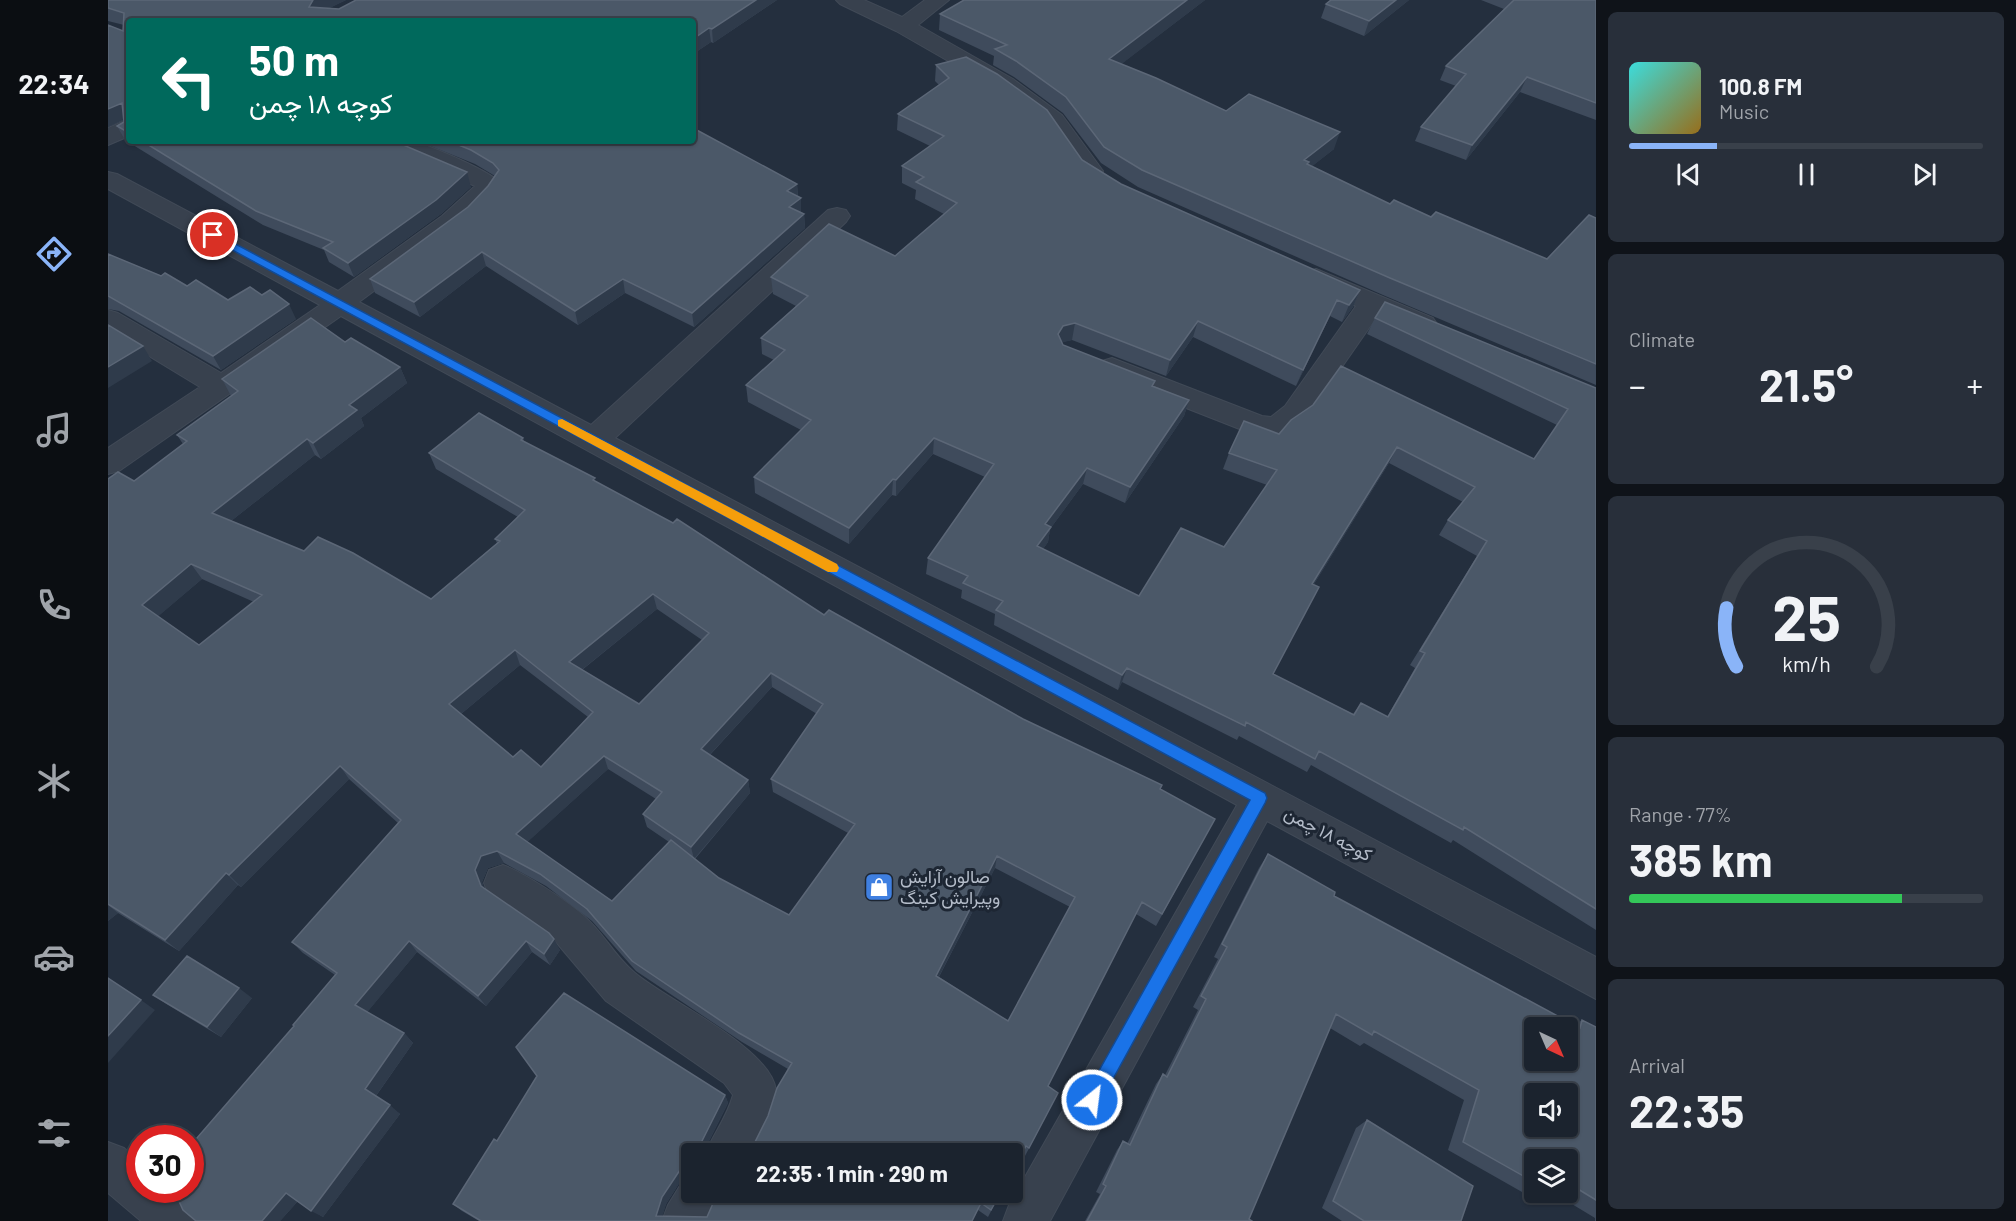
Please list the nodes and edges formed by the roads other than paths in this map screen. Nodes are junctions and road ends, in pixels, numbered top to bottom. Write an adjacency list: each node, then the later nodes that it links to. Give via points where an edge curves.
1 (847, 0): 3 (street)
2 (938, 0): 3 (street)
3 (904, 27): 8 (street, via 1005,84 1054,120 1090,170)
4 (126, 128): 5 (street)
5 (108, 138)
6 (398, 144): 11 (street, via 489,184 451,219)
7 (108, 179): 11 (street, كوچه ١٨ چمن)
8 (1109, 182)
9 (837, 216): 17 (street)
10 (1298, 270): 12 (street)
11 (340, 303): 16 (street); 17 (street, كوچه ١٨ چمن)
12 (1372, 303): 14 (street); 15 (street, via 1295,413 1273,429)
13 (108, 319): 16 (street)
14 (1447, 334)
15 (1092, 360)
16 (221, 386): 18 (street)
17 (594, 440): 19 (street, كوچه ١٨ چمن)
18 (108, 463)
19 (1260, 798): 21 (street, كوچه ١٨ چمن); 27 (street)
20 (503, 882): 22 (street, via 570,929 620,987 739,1068 754,1091 748,1121)
21 (1596, 979)
22 (735, 1143)
23 (108, 1164): 25 (street)
24 (695, 1203): 26 (street)
25 (174, 1221)
26 (684, 1221)
27 (1025, 1221)

